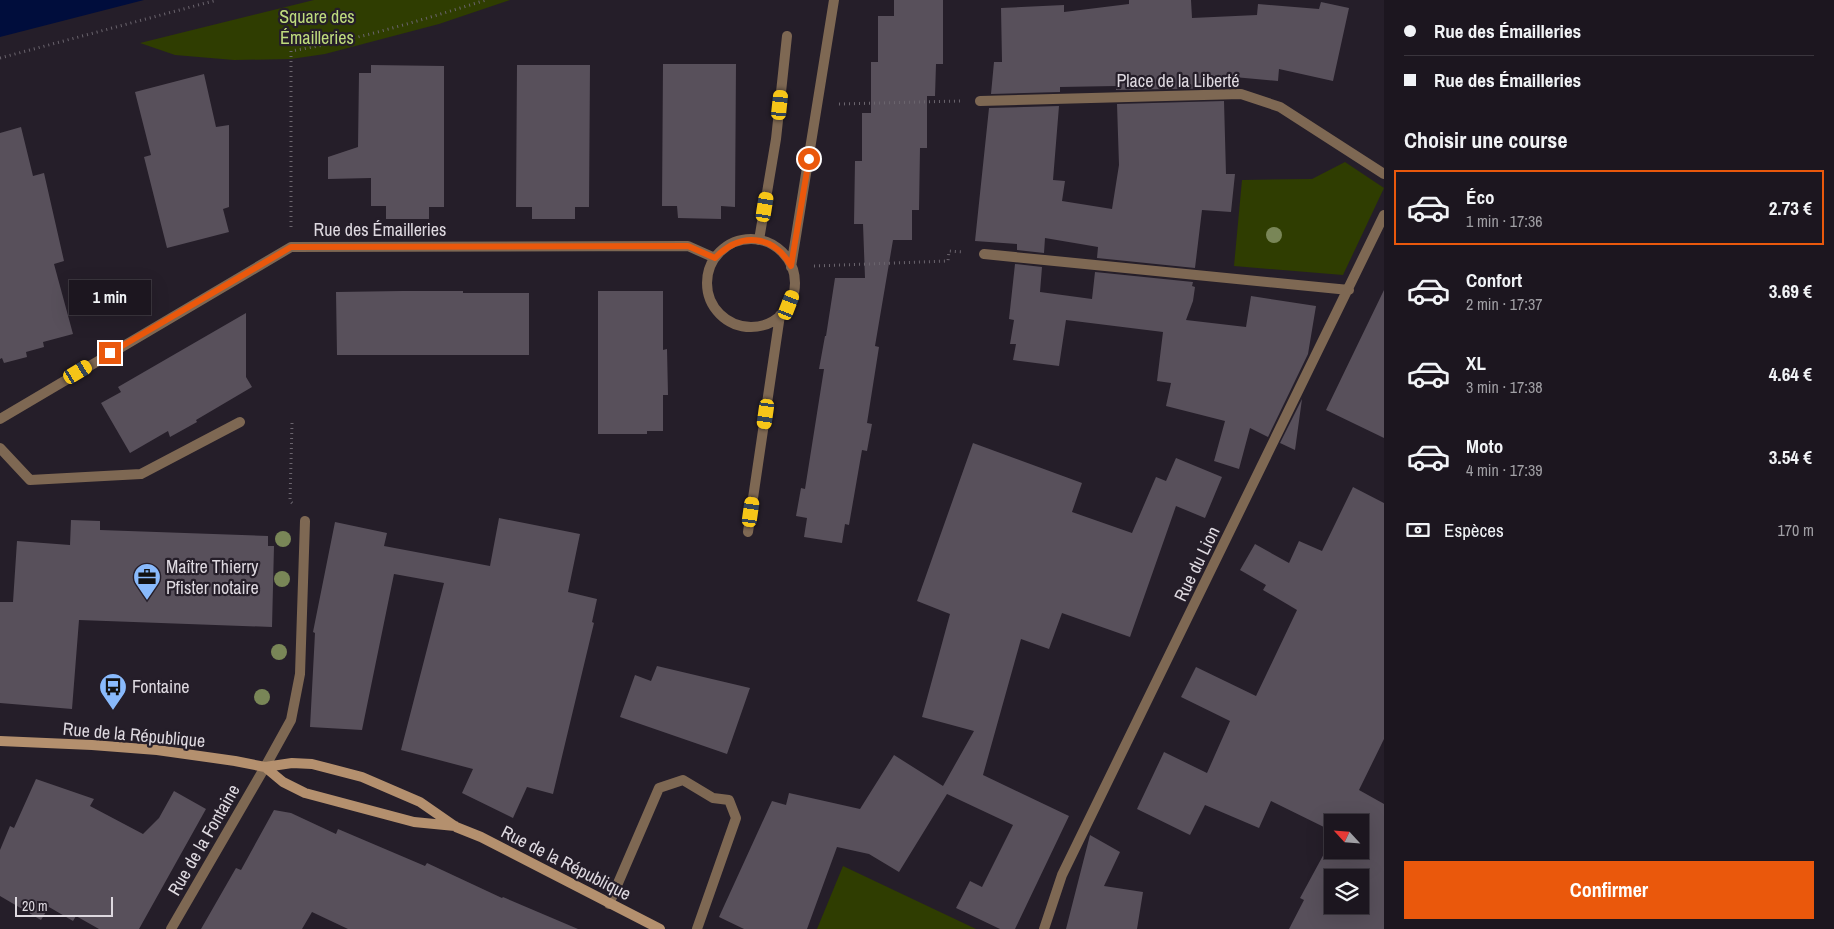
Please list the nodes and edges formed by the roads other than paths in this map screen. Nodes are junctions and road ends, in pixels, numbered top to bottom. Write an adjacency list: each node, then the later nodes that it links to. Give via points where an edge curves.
1 (834, 0): 9 (street)
2 (787, 36): 6 (street, via 776,140)
3 (980, 101): 4 (street, Place de la Liberté, via 1241,94 1280,107)
4 (1384, 174)
5 (1384, 215): 10 (street, Rue du Lion)
6 (759, 240): 8 (street, via 734,243); 9 (street, via 778,250)
7 (984, 254): 10 (street)
8 (715, 258): 11 (street, via 709,271 709,299 727,321 755,327 769,324); 12 (street, Rue des Émailleries, via 688,246 291,247)
9 (791, 266): 11 (street, via 794,292)
10 (1348, 290): 24 (street, Rue du Lion, via 1062,875)
11 (780, 315): 16 (street)
12 (0, 419)
13 (240, 422): 14 (street, via 141,474 30,480)
14 (0, 448)
15 (305, 521): 18 (street, Rue de la Fontaine, via 299,682 291,720)
16 (748, 532)
17 (0, 741): 18 (main road, Rue de la République, via 157,750)
18 (265, 767): 19 (main road, Rue de la République, via 283,782 305,792 414,822); 19 (main road, Rue de la République, via 312,764 362,777 420,802); 21 (street, Rue de la Fontaine)
19 (456, 826): 20 (main road, Rue de la République)
20 (610, 904): 22 (main road, Rue de la République); 23 (street, via 659,788 683,780 713,798 729,800 736,818)
21 (171, 929)
22 (660, 929)
23 (697, 929)
24 (1044, 929)

